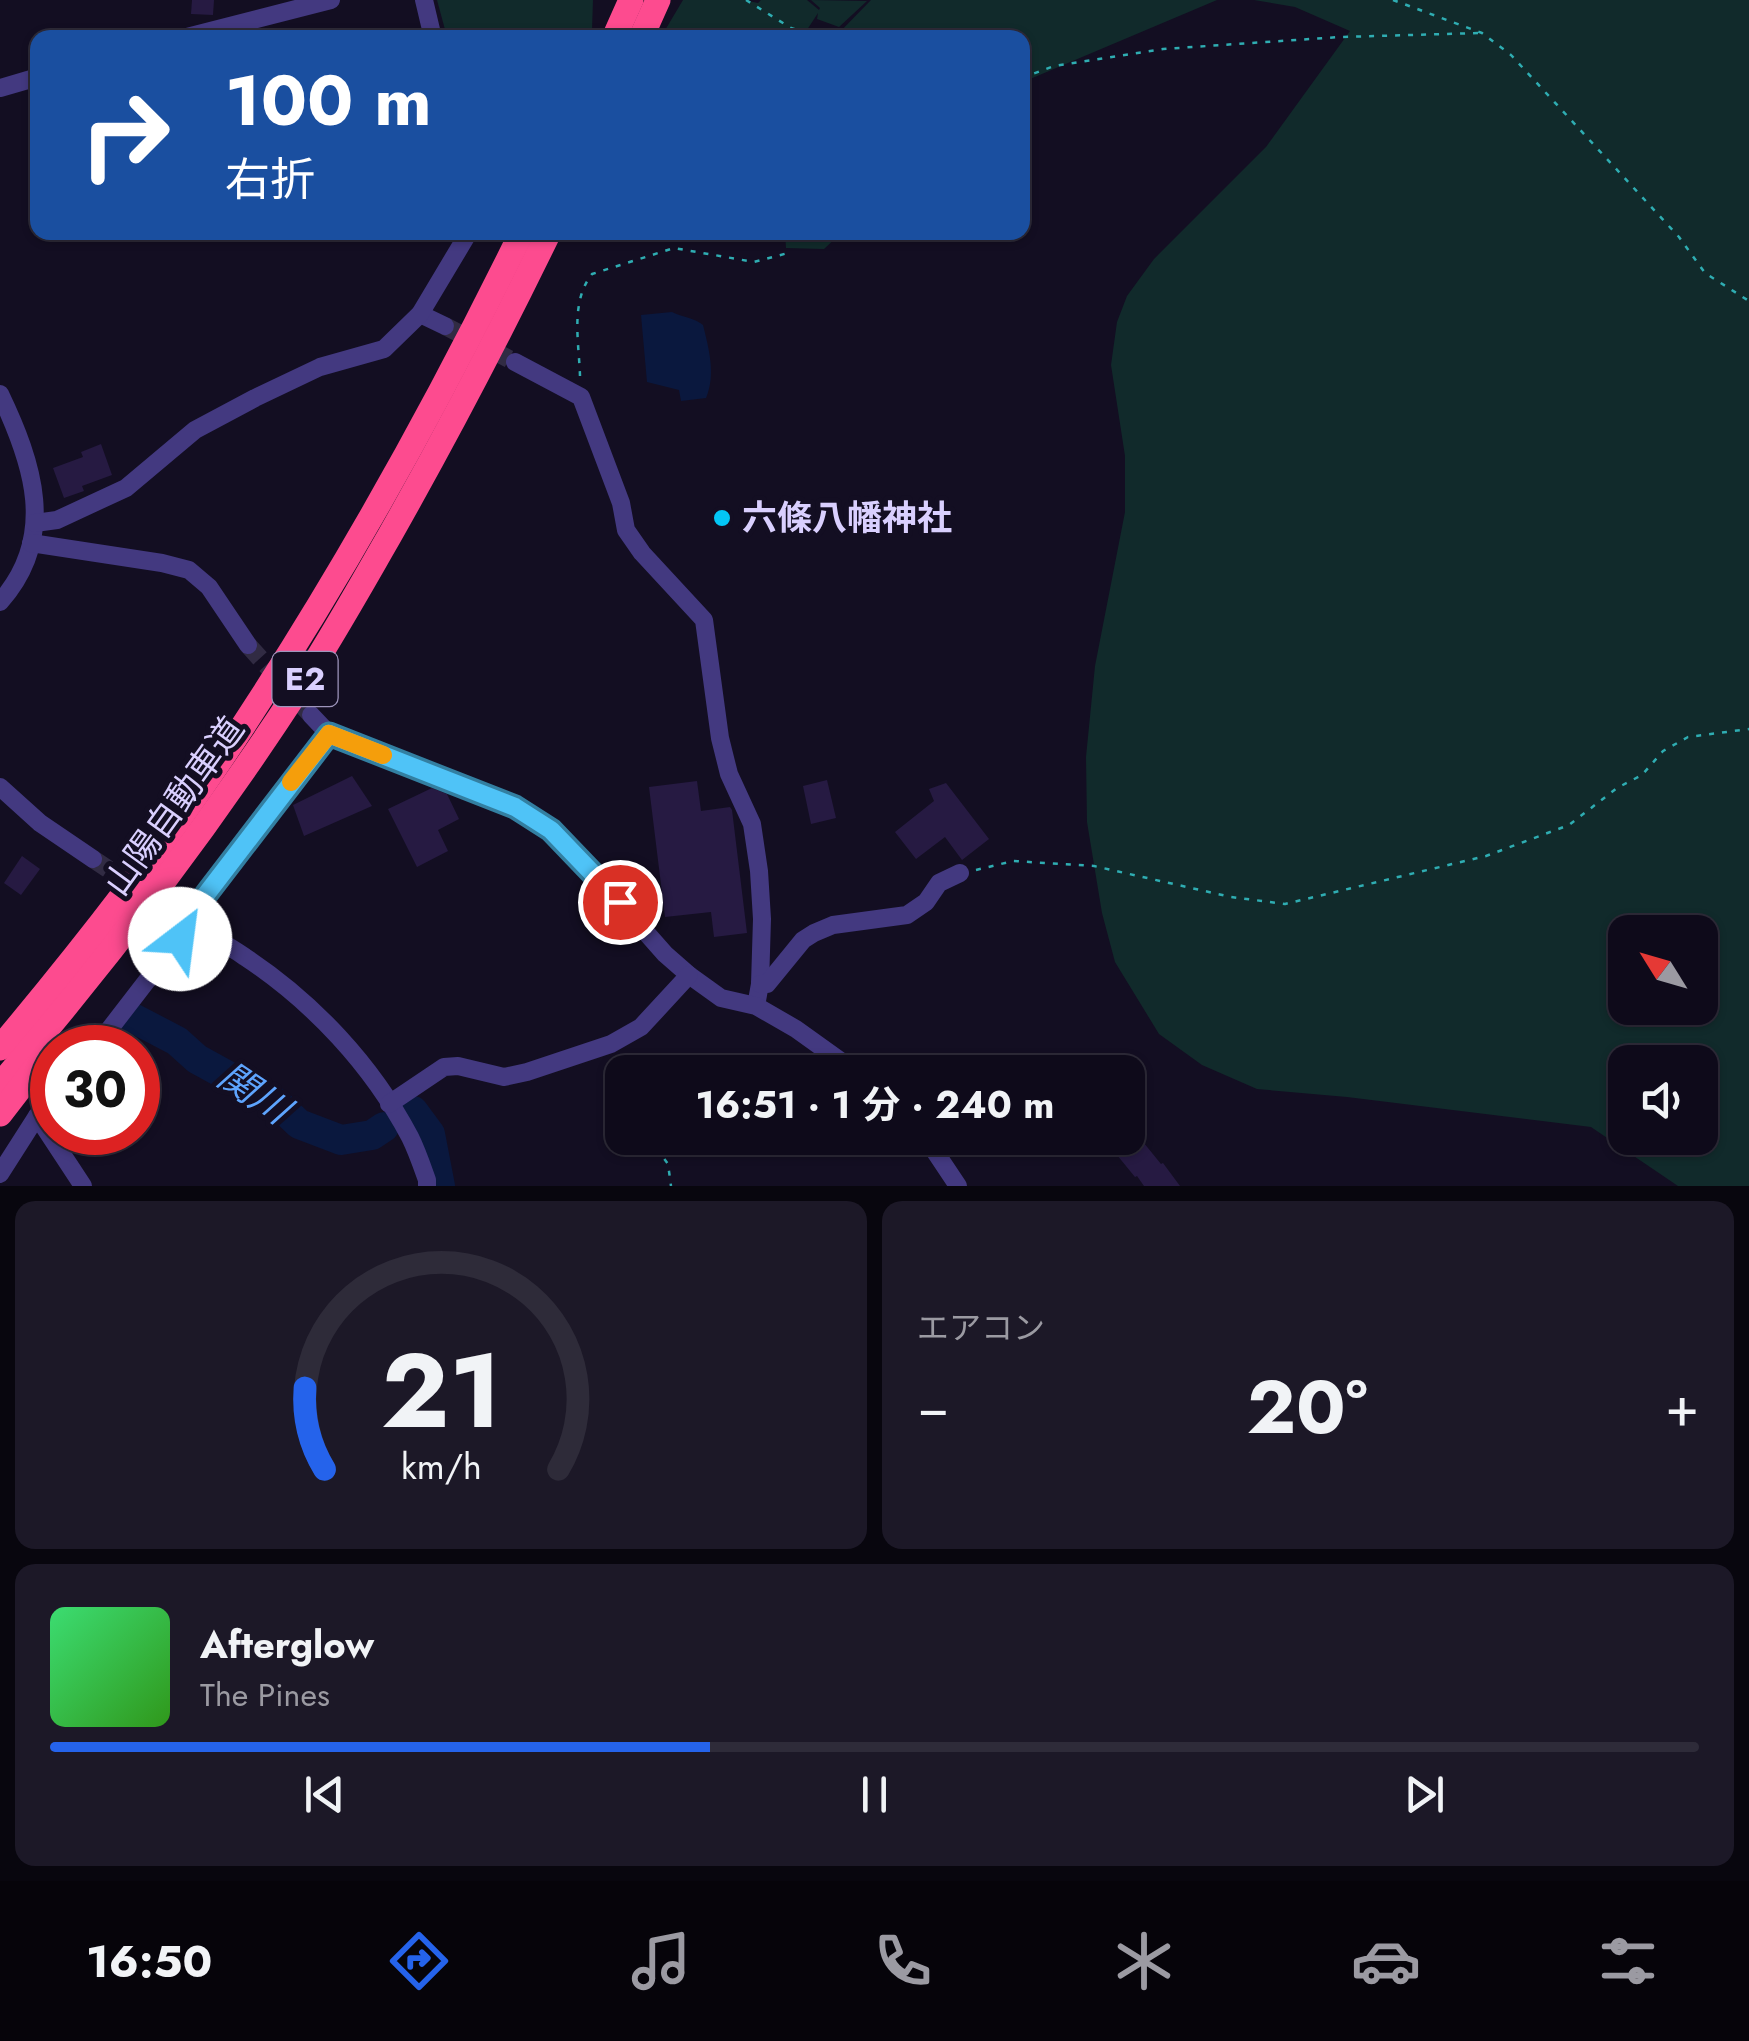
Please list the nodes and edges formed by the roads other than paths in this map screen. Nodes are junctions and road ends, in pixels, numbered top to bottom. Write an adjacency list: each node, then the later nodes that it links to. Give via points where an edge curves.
1 (331, 0): 5 (street)
2 (424, 0): 6 (street)
3 (631, 0): 7 (highway)
4 (658, 0): 8 (highway)
5 (214, 30)
6 (432, 30)
7 (618, 30)
8 (645, 30)
9 (30, 79): 10 (street)
10 (0, 88)
11 (463, 240): 14 (street)
12 (518, 240): 28 (highway, 山陽自動車道 / E2, via 402,465 323,599 220,761)
13 (545, 240): 25 (highway, 山陽自動車道 / E2, via 353,599)
14 (420, 314): 15 (street); 18 (street, via 384,348 320,367 195,430 126,488 57,520)
15 (446, 326)
16 (515, 362): 31 (street, via 581,398 626,530 704,620 720,738 752,824 760,871)
17 (0, 394): 18 (street, via 32,475)
18 (35, 522): 19 (street)
19 (31, 544): 20 (street); 21 (street, via 189,570 209,587)
20 (0, 602)
21 (248, 645)
22 (311, 716): 23 (street)
23 (329, 734): 29 (street); 30 (street, via 515,807 551,830)
24 (0, 787): 26 (street)
25 (186, 853): 37 (highway, 山陽自動車道 / E2); 39 (highway)
26 (93, 859)
27 (960, 873): 31 (street, via 907,915 814,933)
28 (110, 913): 33 (highway); 35 (highway, 山陽自動車道 / E2)
29 (179, 917): 34 (street, via 180,939); 38 (street, via 246,957 305,1004 343,1040)
30 (689, 975): 32 (street, via 721,998); 38 (street, via 641,1027 611,1044 504,1077 444,1067)
31 (760, 984): 32 (street)
32 (756, 1006): 36 (street)
33 (0, 1022)
34 (112, 1025)
35 (0, 1048)
36 (832, 1055)
37 (0, 1085)
38 (389, 1104): 45 (street)
39 (0, 1114)
40 (30, 1128): 43 (street)
41 (63, 1155): 44 (street)
42 (937, 1155): 46 (street)
43 (0, 1174)
44 (83, 1186)
45 (428, 1186)
46 (958, 1186)

